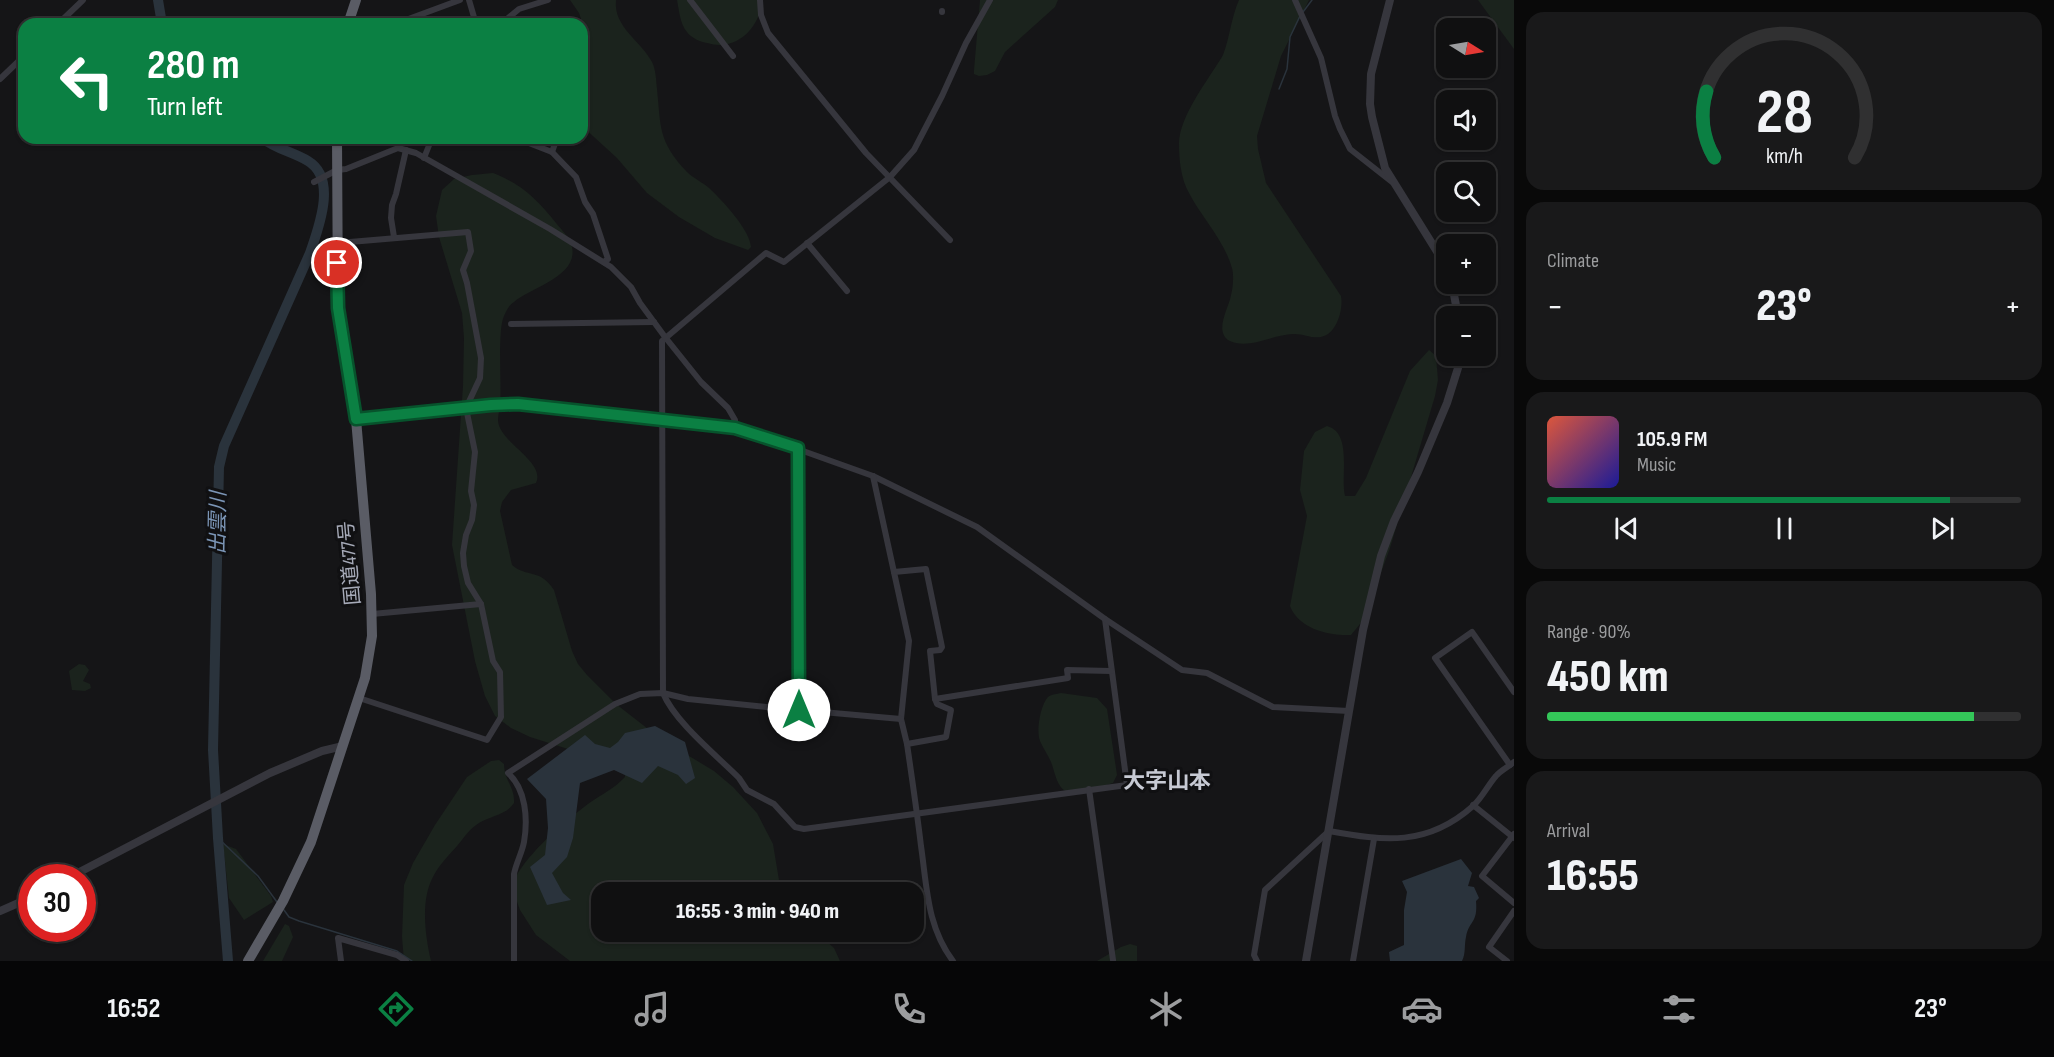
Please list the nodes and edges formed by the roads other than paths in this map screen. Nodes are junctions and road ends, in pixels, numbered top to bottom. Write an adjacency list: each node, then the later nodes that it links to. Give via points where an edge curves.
1 (83, 0): 11 (street)
2 (356, 0): 12 (highway)
3 (460, 0): 13 (street)
4 (468, 0): 14 (street)
5 (548, 0): 15 (street, via 519,9)
6 (690, 0): 16 (street)
7 (760, 0): 27 (street, via 768,33)
8 (990, 0): 27 (street, via 914,150)
9 (1294, 0): 29 (street, via 1321,58 1340,129 1350,149)
10 (1390, 0): 29 (street, via 1371,74 1370,104 1385,168)
11 (64, 18)
12 (350, 18)
13 (411, 18)
14 (474, 18)
15 (508, 18)
16 (734, 56)
17 (18, 62): 18 (street)
18 (0, 79)
19 (335, 144): 26 (highway, 国道477号)
20 (430, 144): 25 (street)
21 (531, 144): 24 (street)
22 (555, 144): 24 (street)
23 (406, 150): 25 (street); 26 (street, via 398,148); 30 (street, via 392,205)
24 (552, 152): 35 (street, via 576,177 608,259)
25 (424, 158): 35 (street)
26 (333, 173): 28 (street); 32 (highway, 国道477号)
27 (890, 177): 31 (street); 33 (street)
28 (314, 182)
29 (1393, 182): 34 (street)
30 (394, 237): 32 (street); 41 (street, via 468,232 471,251 463,270 482,358 480,378)
31 (950, 240)
32 (338, 243): 42 (highway, 国道477号, via 338,308)
33 (807, 243): 36 (street); 39 (street, via 784,261 766,253)
34 (1436, 248)
35 (604, 262): 37 (street, via 631,287)
36 (847, 291)
37 (654, 322): 38 (street); 39 (street)
38 (511, 324)
39 (665, 337): 43 (street); 44 (street, via 728,408)
40 (1458, 366): 57 (street, via 1448,403 1381,556)
41 (466, 408): 42 (street); 43 (street, via 518,404); 48 (street, via 475,452 471,491 474,505 463,553 468,584)
42 (356, 419): 49 (highway, 国道477号)
43 (662, 421): 44 (street); 53 (street)
44 (735, 428): 45 (street)
45 (798, 448): 46 (street); 56 (street)
46 (873, 476): 47 (street); 50 (street, via 977,527)
47 (894, 572): 55 (street, via 926,569 942,647 930,651); 58 (street, via 909,641)
48 (481, 604): 49 (street); 54 (street, via 493,660 500,672 501,717 487,740)
49 (372, 614): 54 (highway, 国道477号, via 369,657)
50 (1106, 619): 51 (street); 57 (street, via 1182,670 1207,673 1273,707)
51 (1111, 671): 55 (street, via 1067,670 1068,678); 62 (street, via 1127,785)
52 (1514, 692): 61 (street, via 1472,632 1435,658)
53 (663, 693): 56 (street); 64 (street, via 678,716 747,789 774,804 795,827 804,829); 77 (street, via 640,694 615,704 508,773 520,790 525,826 514,874)
54 (359, 698): 60 (highway, 国道477号)
55 (935, 699): 59 (street, via 951,710 946,737)
56 (799, 710): 58 (street)
57 (1349, 711): 65 (street)
58 (901, 719): 59 (street)
59 (907, 744): 64 (street)
60 (343, 746): 68 (street, via 296,762); 74 (highway, 国道477号, via 311,842)
61 (1512, 764): 63 (street, via 1497,774)
62 (1089, 789): 64 (street); 73 (street)
63 (1473, 805): 66 (street); 67 (street, via 1443,827 1408,837)
64 (917, 813): 78 (street, via 929,908 944,949)
65 (1329, 831): 67 (street); 79 (street, via 1265,890 1254,955); 80 (street)
66 (1513, 836): 70 (street, via 1482,876)
67 (1374, 839): 81 (street)
68 (95, 864)
69 (18, 903): 71 (street)
70 (1514, 903)
71 (0, 911)
72 (1514, 911): 82 (street, via 1489,947)
73 (1113, 960)
74 (248, 961)
75 (341, 961): 76 (street, via 338,938)
76 (406, 961)
77 (514, 961)
78 (954, 961)
79 (1257, 961)
80 (1306, 961)
81 (1353, 961)
82 (1507, 961)

